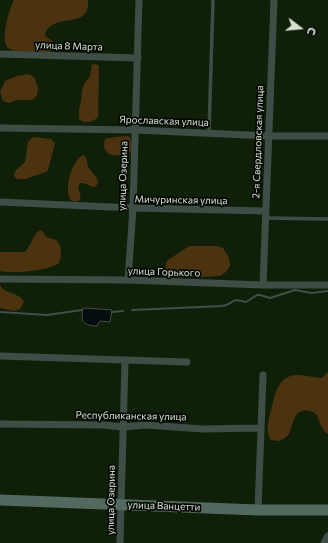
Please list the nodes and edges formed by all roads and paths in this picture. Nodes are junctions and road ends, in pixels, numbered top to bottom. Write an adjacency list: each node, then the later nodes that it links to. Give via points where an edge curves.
1 (139, 0): 5 (street, улица Озерина)
2 (213, 0): 8 (lane)
3 (274, 0): 9 (street, 2-я Свердловская улица)
4 (0, 54): 5 (street, улица 8 Марта)
5 (138, 58): 7 (street, улица Озерина)
6 (0, 128): 7 (street, Ярославская улица)
7 (135, 130): 8 (street, Ярославская улица); 12 (street, улица Озерина)
8 (209, 132): 9 (street, Ярославская улица)
9 (269, 136): 10 (street, Ярославская улица); 13 (street, 2-я Свердловская улица)
10 (328, 136)
11 (0, 202): 12 (street, Мичуринская улица)
12 (133, 208): 13 (street, Мичуринская улица); 16 (street, улица Озерина)
13 (266, 215): 14 (lane); 17 (street, 2-я Свердловская улица)
14 (328, 219)
15 (0, 279): 16 (street, улица Горького)
16 (128, 280): 17 (street, улица Горького)
17 (263, 285): 18 (street, улица Горького)
18 (328, 285)
19 (0, 356): 20 (street)
20 (125, 361): 21 (street); 24 (street, улица Озерина)
21 (187, 362)
22 (263, 375): 25 (street)
23 (0, 424): 24 (street, Республиканская улица)
24 (123, 427): 25 (street, Республиканская улица, via 146,425); 27 (street, улица Озерина)
25 (261, 428): 28 (street)
26 (0, 500): 27 (street, улица Ванцетти)
27 (121, 504): 28 (street, улица Ванцетти); 31 (street, улица Озерина)
28 (258, 510): 29 (street, улица Ванцетти)
29 (328, 510)
30 (328, 536): 32 (street)
31 (120, 543)
32 (324, 543)

